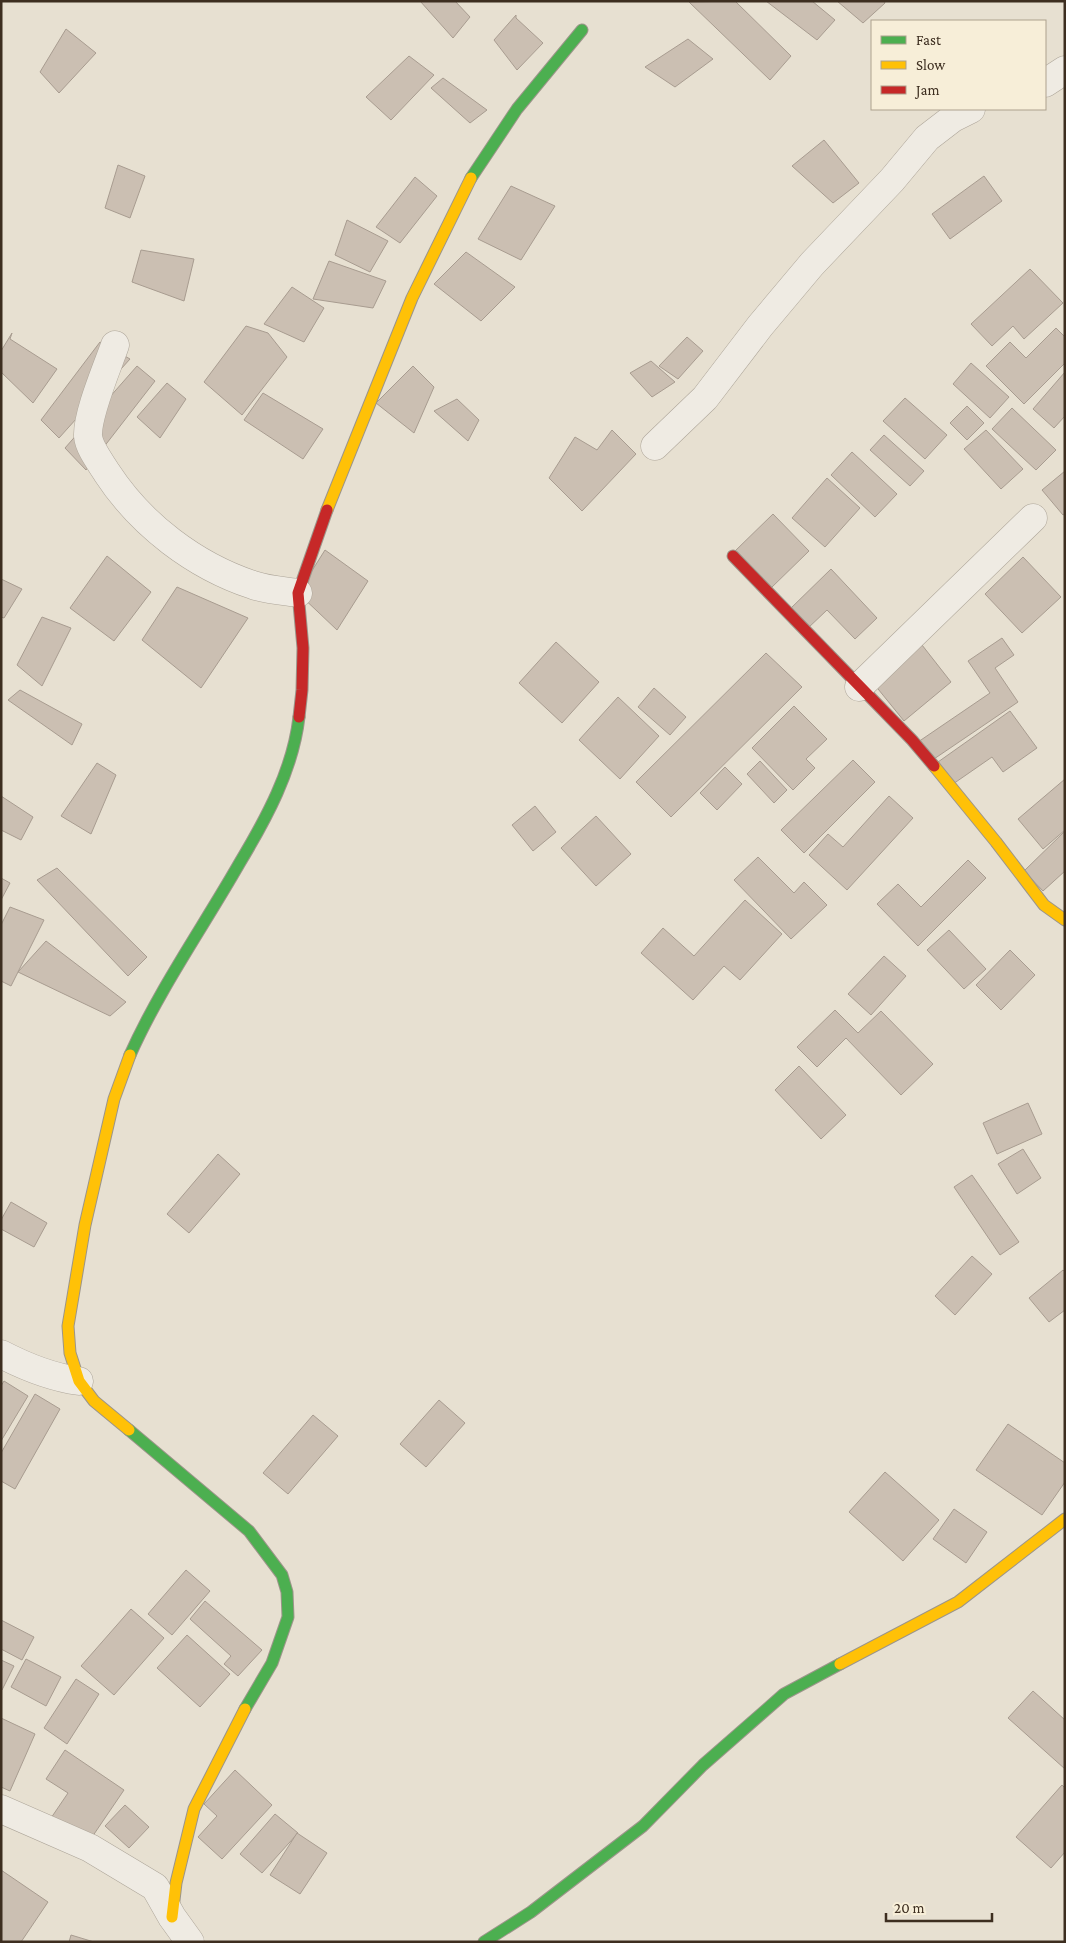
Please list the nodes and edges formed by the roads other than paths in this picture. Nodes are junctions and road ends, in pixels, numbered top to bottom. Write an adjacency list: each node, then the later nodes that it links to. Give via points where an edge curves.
1 (582, 30): 9 (street, via 517,109 480,162 445,227 367,408 320,526)
2 (1065, 70): 3 (street)
3 (1046, 82)
4 (969, 110): 6 (street, via 927,138 812,264 706,398)
5 (115, 345): 9 (street, via 89,421 88,438 113,482 131,505 192,557 254,586)
6 (655, 446)
7 (1033, 518): 10 (street)
8 (732, 556): 10 (street)
9 (298, 593): 13 (street, via 303,648 302,690 297,733 282,781 259,830 150,1013 130,1054 114,1099 84,1225 70,1306 70,1352)
10 (859, 687): 11 (street, via 912,740 1044,905)
11 (1065, 920)
12 (1, 1354): 13 (street, via 32,1369)
13 (79, 1381): 16 (street, via 94,1402 249,1531 282,1575 287,1592 288,1616 272,1663 194,1809 176,1883)
14 (1065, 1519): 18 (street, via 958,1602 784,1694 703,1765 642,1826 531,1912)
15 (1, 1809): 16 (street, via 90,1848 156,1887)
16 (172, 1917): 17 (street)
17 (190, 1942)
18 (484, 1942)

